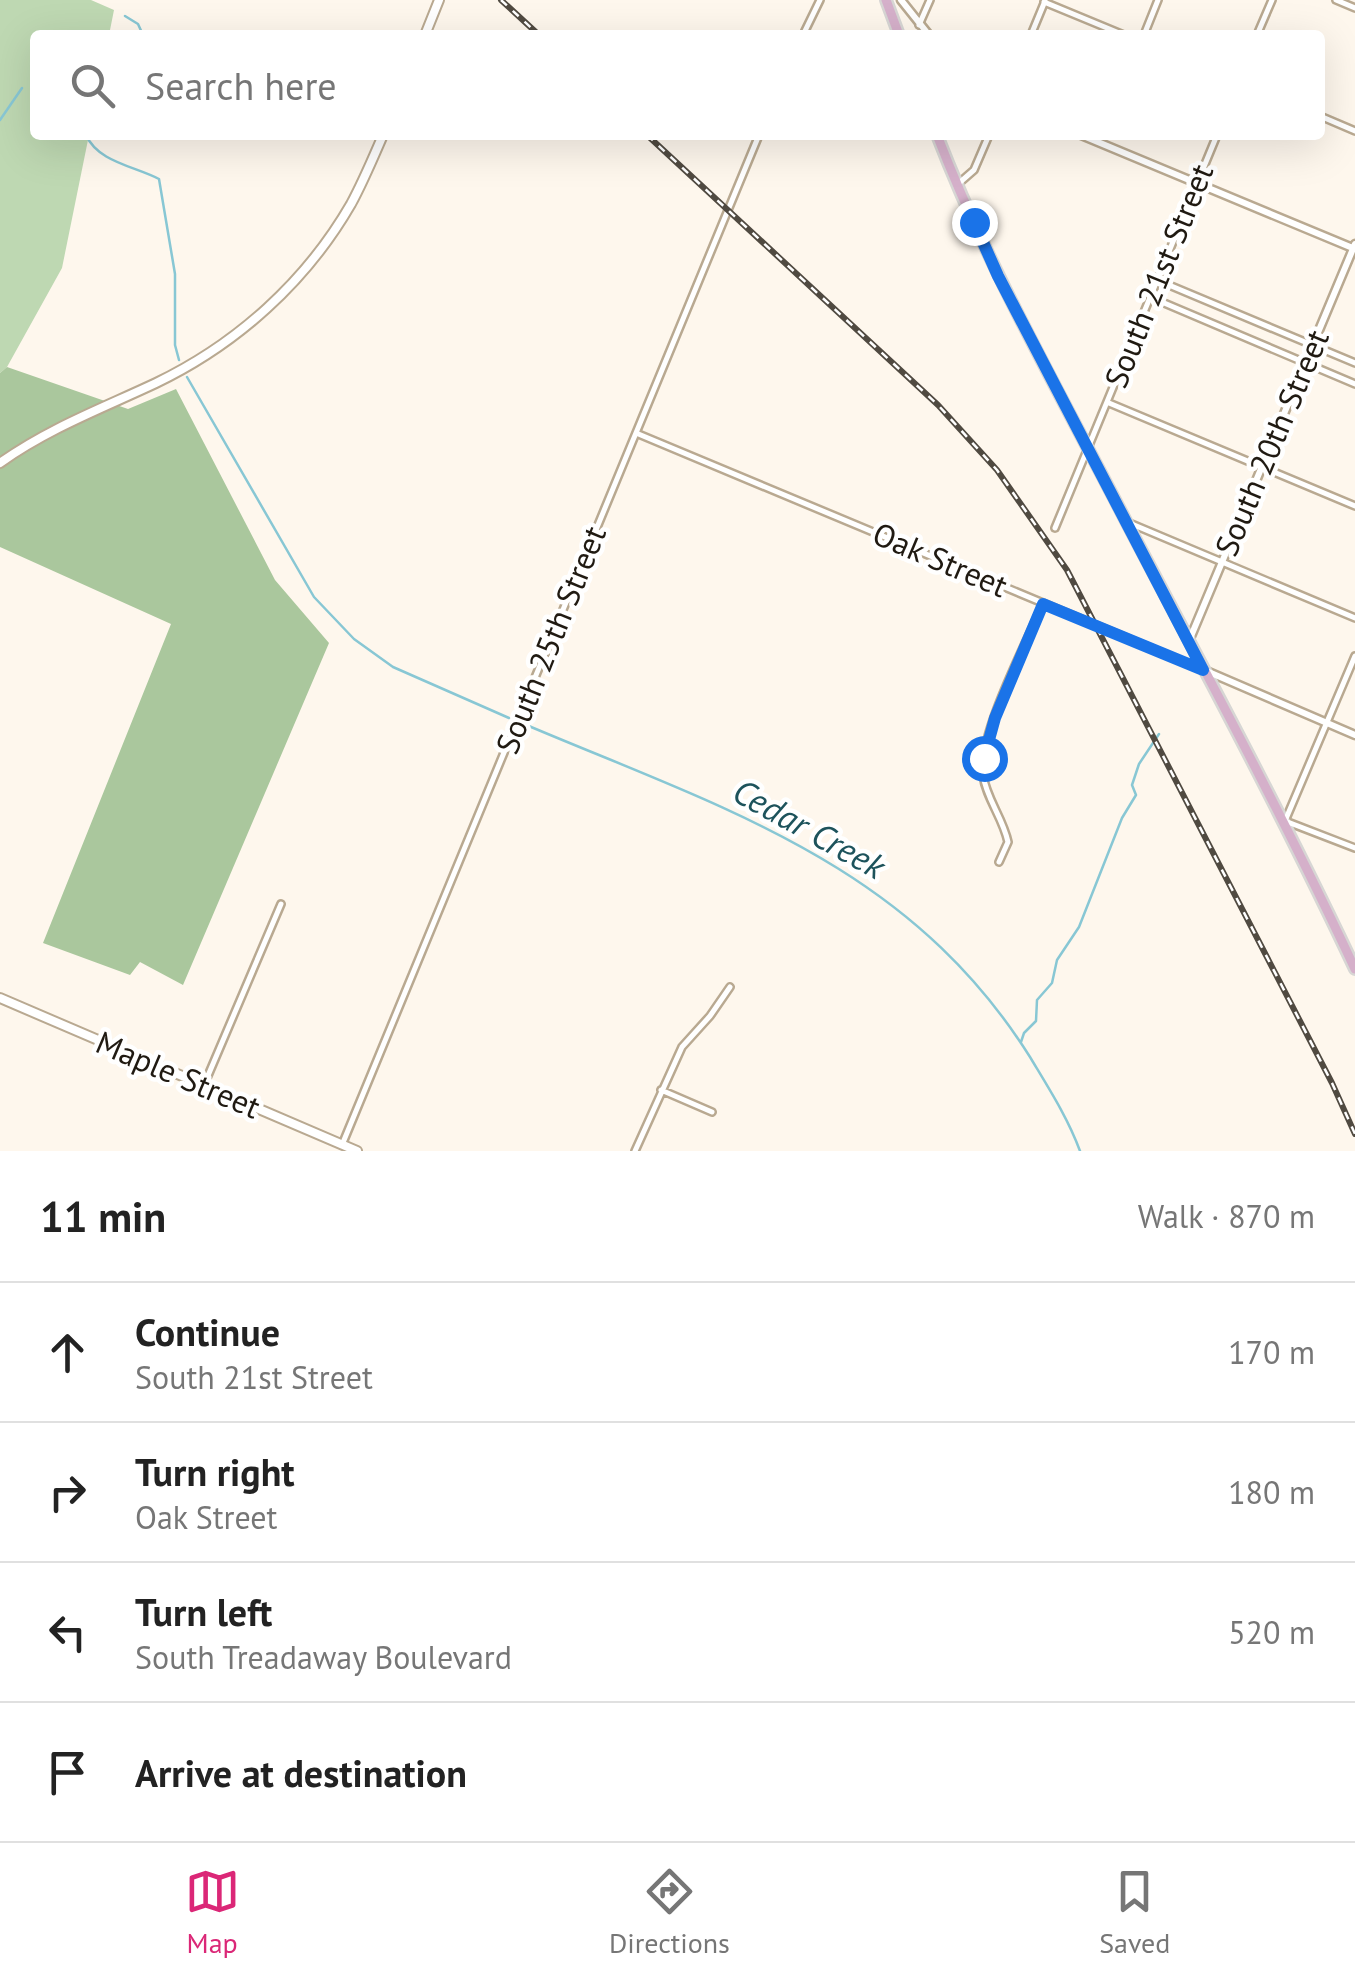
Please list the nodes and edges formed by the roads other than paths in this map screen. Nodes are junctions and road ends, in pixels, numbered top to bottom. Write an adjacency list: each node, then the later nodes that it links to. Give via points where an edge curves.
1 (440, 0): 12 (main road)
2 (820, 0): 13 (street)
3 (886, 0): 14 (main road)
4 (901, 0): 11 (street)
5 (930, 0): 11 (street)
6 (1158, 0): 18 (street)
7 (1272, 0): 19 (street)
8 (1336, 0): 10 (street)
9 (1045, 1): 16 (street); 17 (street)
10 (1355, 8)
11 (919, 24): 15 (street)
12 (427, 30)
13 (805, 30)
14 (898, 30)
15 (924, 30)
16 (1032, 30)
17 (1112, 30)
18 (1146, 30)
19 (1260, 30)
20 (1325, 118): 21 (street)
21 (1355, 131)
22 (382, 140): 40 (main road, via 352,203 296,281 247,325 186,367 64,423)
23 (757, 140): 38 (street, South 25th Street)
24 (939, 140): 29 (main road)
25 (987, 140): 29 (street, via 974,170)
26 (1104, 140): 28 (street)
27 (1215, 140): 28 (street, South 21st Street)
28 (1196, 183): 30 (street); 31 (street, South 21st Street)
29 (958, 184): 39 (main road)
30 (1354, 247): 33 (street, South 20th Street)
31 (1157, 280): 32 (street, South 21st Street); 33 (street)
32 (1150, 297): 34 (street); 37 (street, South 21st Street)
33 (1314, 346): 34 (street, South 20th Street); 35 (street)
34 (1306, 363): 36 (street); 41 (street, South 20th Street)
35 (1355, 363)
36 (1355, 384)
37 (1108, 402): 39 (street, South 21st Street); 41 (street)
38 (636, 433): 46 (street, Oak Street); 63 (street, South 25th Street)
39 (1087, 447): 43 (main road); 44 (street, South 21st Street)
40 (0, 463)
41 (1262, 468): 42 (street); 45 (street, South 20th Street)
42 (1355, 506)
43 (1127, 522): 45 (street); 48 (main road)
44 (1056, 528)
45 (1222, 562): 47 (street); 48 (street, South 20th Street)
46 (1043, 604): 50 (street, Oak Street); 55 (street, via 984,758 983,774 1008,842)
47 (1355, 618)
48 (1188, 642): 50 (main road)
49 (1355, 656): 51 (street)
50 (1203, 670): 51 (street, Oak Street); 53 (main road)
51 (1327, 723): 52 (street, Oak Street); 53 (street)
52 (1355, 734)
53 (1286, 821): 54 (street); 57 (main road)
54 (1355, 848)
55 (999, 862)
56 (280, 904): 60 (street)
57 (1355, 969)
58 (730, 987): 61 (street, via 682,1046)
59 (0, 998): 60 (main road, Maple Street)
60 (204, 1086): 63 (main road, Maple Street)
61 (662, 1090): 62 (street); 65 (street)
62 (712, 1112)
63 (342, 1144): 64 (main road, Maple Street)
64 (357, 1151)
65 (635, 1151)

